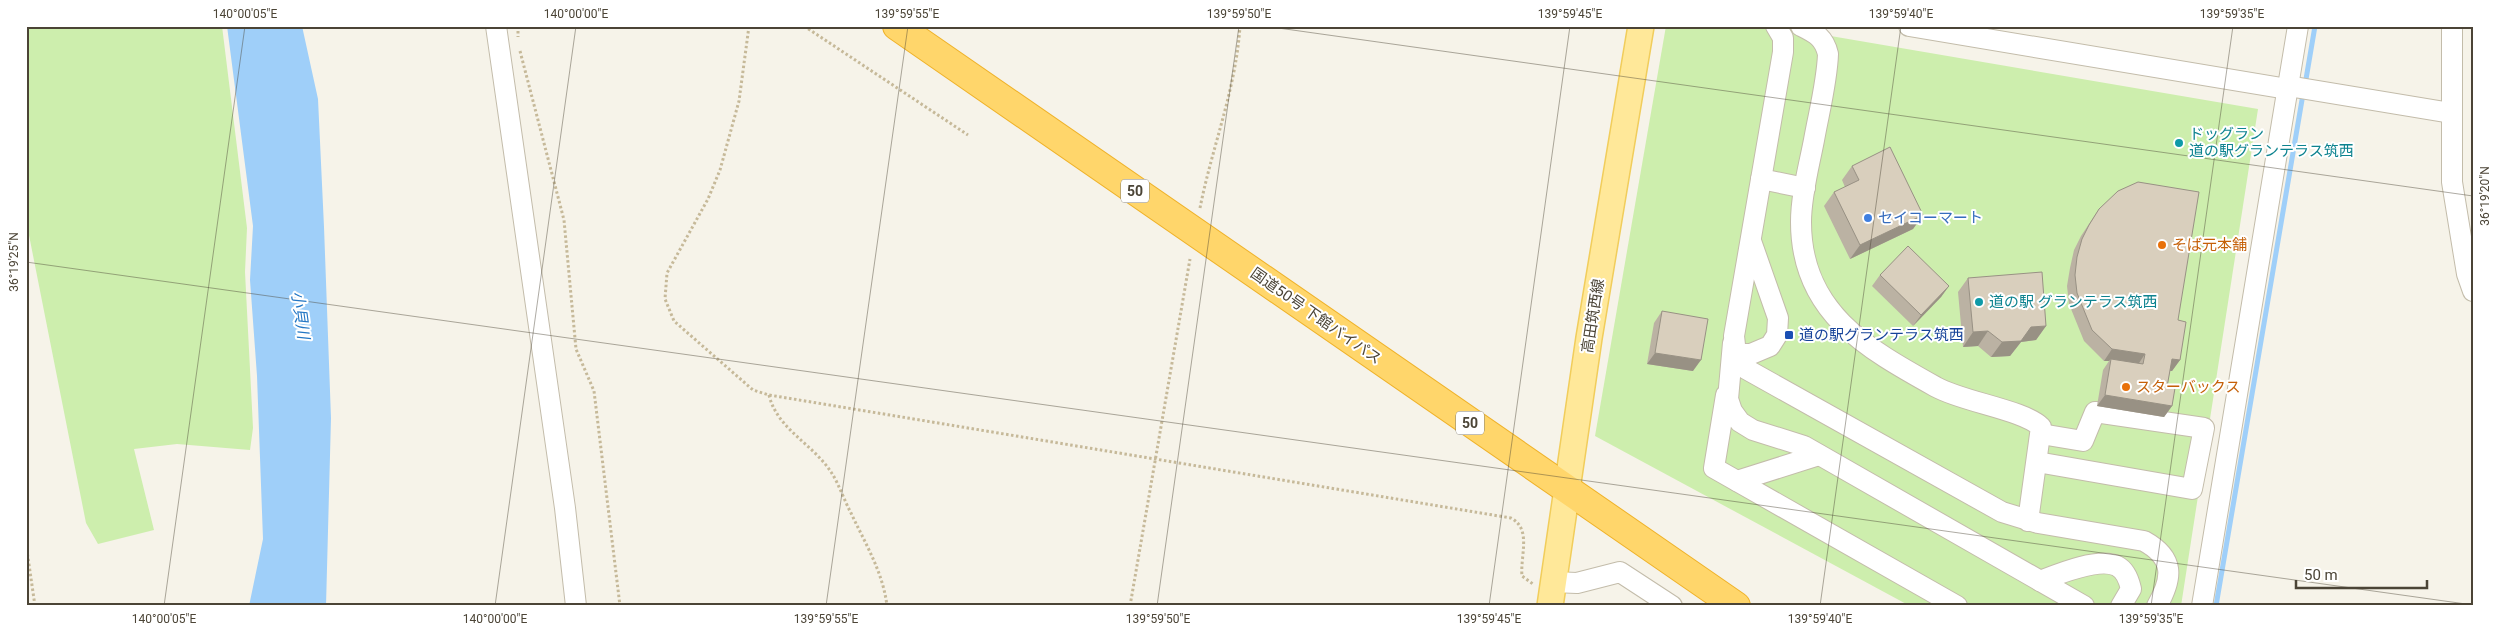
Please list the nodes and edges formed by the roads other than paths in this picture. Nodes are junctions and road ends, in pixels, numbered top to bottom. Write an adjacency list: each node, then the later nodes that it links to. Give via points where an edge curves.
1 (496, 26): 25 (street)
2 (898, 26): 21 (highway, 国道50号 下館バイパス / 50)
3 (1641, 26): 21 (main road, 高田筑西線)
4 (1776, 26): 11 (street, via 1783,38 1783,52)
5 (1800, 26): 12 (street, via 1819,36 1826,44 1828,54)
6 (1909, 26): 9 (street)
7 (2298, 26): 9 (street)
8 (2452, 26): 10 (street)
9 (2295, 88): 10 (street); 32 (street)
10 (2450, 113): 14 (street, via 2452,182)
11 (1761, 179): 12 (street); 13 (street)
12 (1805, 188): 17 (street, via 1801,220 1804,254 1819,293 1838,321 1864,344 1938,388 1959,398 2035,421 2041,427)
13 (1750, 240): 15 (street); 15 (street, via 1778,318 1778,335 1770,346 1751,354)
14 (2473, 291)
15 (1735, 345): 16 (street); 22 (street, via 1746,369 1755,375 2002,512)
16 (1728, 387): 18 (street, via 1732,411 1740,422 1753,430 1804,446); 20 (street, via 1714,468)
17 (2041, 434): 19 (street); 19 (street, via 2083,441 2095,412 2204,428 2192,489)
18 (1819, 455): 20 (street); 23 (street)
19 (2037, 462): 22 (street)
20 (1737, 481): 28 (street)
21 (1567, 491): 24 (main road, 高田筑西線); 27 (highway, 国道50号 下館バイパス / 50)
22 (2028, 520): 31 (street, via 2144,541 2158,548 2168,567 2168,578)
23 (2040, 581): 29 (street); 30 (street, via 2073,569 2103,564 2117,566 2128,577 2131,589)
24 (1552, 592): 26 (street, via 1620,572)
25 (576, 606)
26 (1672, 606)
27 (1736, 606)
28 (1957, 606)
29 (2084, 606)
30 (2121, 606)
31 (2157, 606)
32 (2202, 606)

